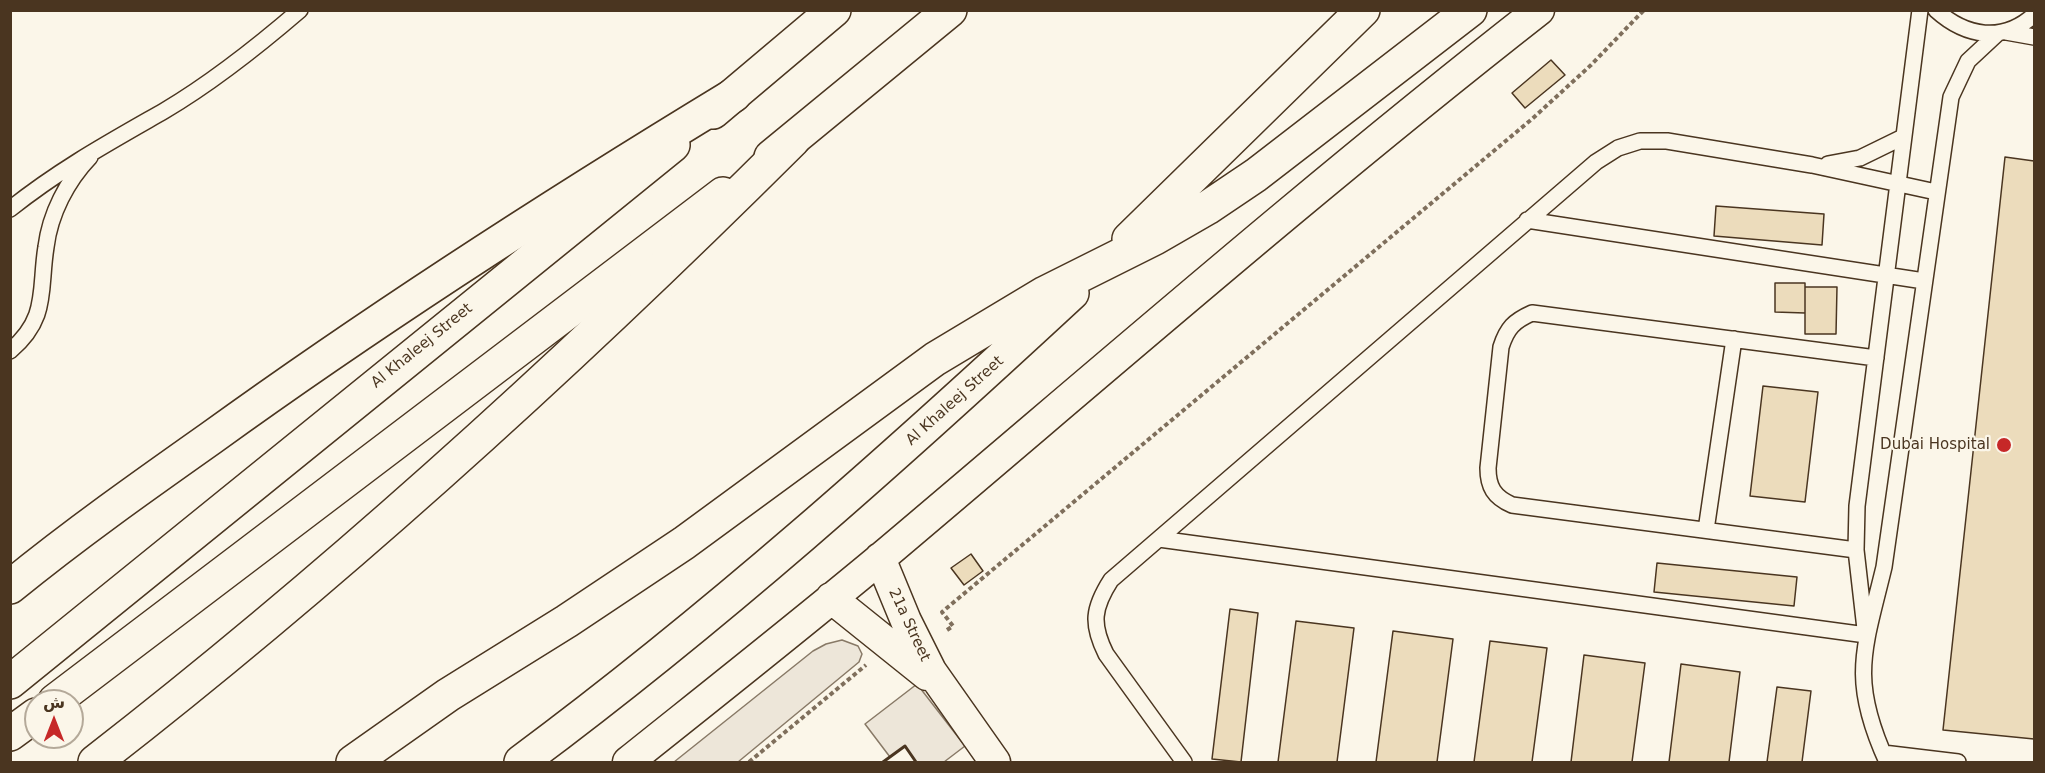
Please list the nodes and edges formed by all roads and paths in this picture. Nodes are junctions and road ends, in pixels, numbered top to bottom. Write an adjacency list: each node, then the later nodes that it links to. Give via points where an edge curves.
1 (300, 10): 16 (lane, via 222,73)
2 (834, 10): 13 (main road, Al Khaleej Street)
3 (950, 10): 15 (main road)
4 (1363, 10): 22 (main road, Al Khaleej Street)
5 (1470, 10): 22 (main road, via 1256,175 1186,220)
6 (1539, 10): 31 (street, via 1142,335)
7 (1644, 10): 35 (path, via 1532,119 942,612 953,626)
8 (1920, 10): 14 (lane)
9 (1936, 10): 11 (lane, via 1952,24 1974,33)
10 (2034, 15): 11 (lane, via 2025,24)
11 (2001, 33): 12 (lane); 19 (lane, via 1968,61 1951,97)
12 (2034, 37)
13 (734, 95): 32 (main road, via 376,322 146,484); 37 (main road, Al Khaleej Street)
14 (1904, 137): 17 (lane, via 1860,158); 18 (lane)
15 (793, 140): 38 (main road); 43 (main road, via 669,263 481,439 277,614)
16 (106, 143): 20 (lane); 26 (lane, via 88,159 61,199 46,245 40,309 27,334)
17 (1812, 165): 18 (lane); 21 (lane, via 1666,141 1640,141 1618,148 1596,162)
18 (1898, 183): 19 (lane); 23 (lane)
19 (1936, 192): 24 (lane)
20 (10, 209)
21 (1527, 220): 23 (lane); 29 (lane)
22 (1102, 264): 44 (main road, via 998,319 935,360 684,543 448,695); 45 (main road, Al Khaleej Street, via 932,423 799,539 663,652)
23 (1886, 275): 24 (lane); 27 (lane)
24 (1924, 281): 34 (lane, via 1884,567)
25 (1734, 339): 27 (lane); 28 (lane); 28 (lane, via 1532,313 1506,331 1501,347 1488,480 1492,492 1501,500 1512,505)
26 (10, 351)
27 (1876, 358): 30 (lane, via 1857,506)
28 (1707, 530): 30 (lane)
29 (1159, 539): 34 (lane); 49 (lane, via 1112,580 1100,597 1095,616 1097,636)
30 (1856, 550): 34 (lane)
31 (880, 558): 33 (street); 35 (street, 21a Street)
32 (10, 587)
33 (831, 598): 39 (street, 21a Street); 46 (street)
34 (1866, 635): 42 (lane, via 1864,696)
35 (921, 652): 39 (street, 21a Street)
36 (871, 661): 47 (path)
37 (10, 682)
38 (71, 689)
39 (943, 689): 48 (street, 21a Street)
40 (24, 724): 41 (main road)
41 (10, 734)
42 (1885, 758): 50 (lane)
43 (95, 762)
44 (353, 762)
45 (521, 762)
46 (628, 762)
47 (749, 762)
48 (995, 762)
49 (1184, 762)
50 (1958, 762)

